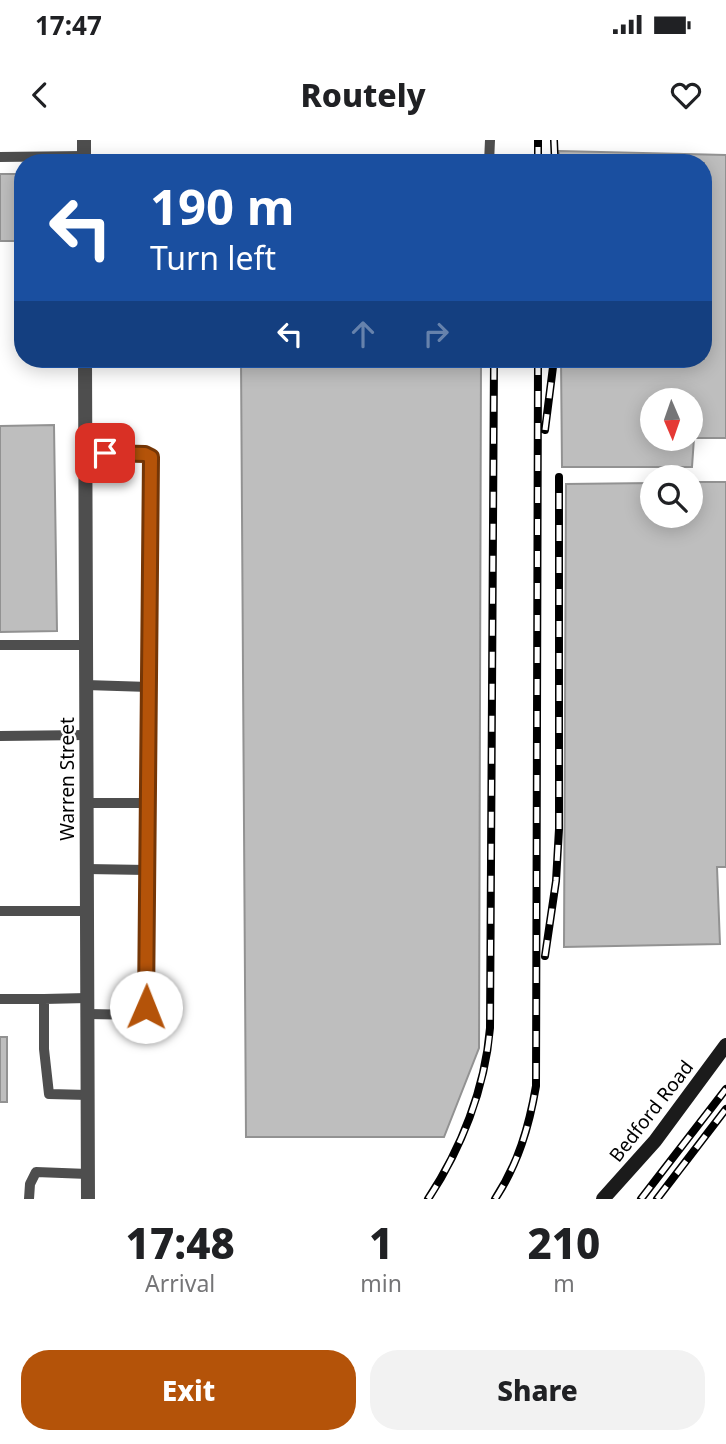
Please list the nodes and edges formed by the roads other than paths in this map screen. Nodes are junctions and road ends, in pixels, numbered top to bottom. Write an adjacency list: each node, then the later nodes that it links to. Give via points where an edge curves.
1 (85, 368): 2 (street, Warren Street)
2 (85, 453): 4 (street, Warren Street); 6 (lane, via 151,457)
3 (0, 645): 4 (lane)
4 (86, 645): 5 (street, Warren Street)
5 (86, 685): 6 (lane); 7 (street, Warren Street)
6 (149, 687): 10 (lane)
7 (86, 735): 8 (lane); 9 (street, Warren Street)
8 (0, 736)
9 (87, 803): 10 (lane); 11 (street, Warren Street)
10 (148, 803): 12 (lane)
11 (87, 869): 12 (lane); 14 (street, Warren Street)
12 (147, 870): 18 (lane, via 146,1007 142,1015)
13 (0, 911): 14 (lane)
14 (87, 911): 17 (street, Warren Street)
15 (0, 999): 16 (lane)
16 (44, 999): 17 (lane); 20 (lane, via 49,1094)
17 (88, 999): 18 (street, Warren Street)
18 (88, 1014): 20 (street, Warren Street)
19 (726, 1045): 24 (street, Bedford Road, via 655,1141)
20 (88, 1095): 21 (street, Warren Street)
21 (88, 1174): 22 (lane, via 36,1172); 23 (street, Warren Street)
22 (29, 1199)
23 (88, 1199)
24 (603, 1199)

